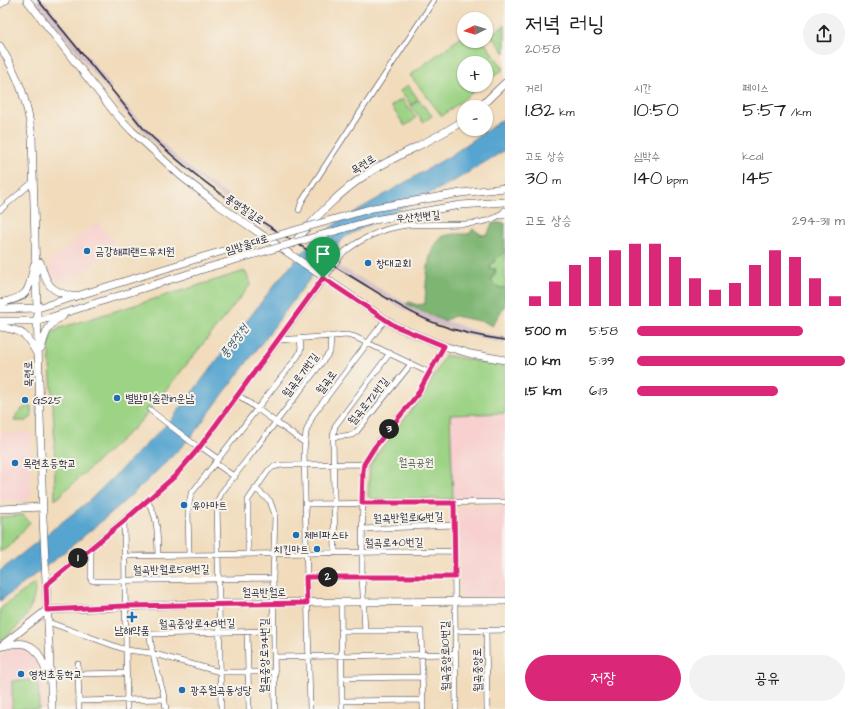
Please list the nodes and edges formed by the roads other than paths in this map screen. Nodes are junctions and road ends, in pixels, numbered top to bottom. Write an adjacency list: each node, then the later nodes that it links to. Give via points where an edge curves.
1 (6, 0): 4 (main road)
2 (27, 0): 15 (main road, 풍영철길로, via 115,113 132,131 181,176 255,230 261,230)
3 (434, 0): 13 (street, via 302,201)
4 (0, 4)
5 (0, 46): 9 (main road, 목련로, via 19,79 27,104)
6 (505, 83): 7 (main road)
7 (487, 100)
8 (457, 124): 15 (main road, 목련로, via 370,172 344,190)
9 (35, 180): 12 (street); 16 (main road, 목련로)
10 (505, 188): 18 (main road, bridge, via 373,208)
11 (505, 202): 22 (main road, 임방울대로, bridge, via 461,205 374,220 210,267)
12 (0, 210)
13 (299, 210)
14 (504, 213): 17 (street, 우산천변길, via 484,223 415,224 381,232 347,249)
15 (287, 249): 17 (main road)
16 (37, 253): 18 (main road, via 48,286 55,292); 19 (main road, via 30,283 24,295 16,300); 20 (main road, 목련로)
17 (322, 277): 23 (main road); 29 (street, 우산천변길)
18 (74, 297): 20 (main road)
19 (0, 303)
20 (38, 308): 21 (main road); 25 (main road, 목련로)
21 (0, 309)
22 (74, 310): 25 (main road, 임방울대로); 33 (main road, via 50,325)
23 (385, 320): 30 (street, 월곡로); 31 (main road)
24 (0, 321): 25 (main road, 임방울대로)
25 (38, 321): 33 (main road, 목련로)
26 (0, 327): 33 (main road, via 22,332)
27 (331, 336): 28 (street, 월곡로71번길); 30 (street, 월곡로71번길, via 347,335); 40 (street, 월곡로71번길, via 330,352)
28 (300, 338): 29 (street, 월곡로71번길); 38 (street, 월곡로71번길, via 298,356)
29 (279, 340): 37 (street, 우산천변길)
30 (368, 343): 32 (street); 42 (street, 월곡로, via 311,418)
31 (444, 346): 34 (main road); 36 (street)
32 (390, 353): 35 (street); 41 (street, 월곡로72번길, via 335,426)
33 (39, 359): 57 (main road, 목련로)
34 (505, 360)
35 (411, 364): 36 (street); 41 (street, 월곡로72번길, via 357,431 352,435)
36 (430, 373): 47 (street, via 417,395)
37 (238, 396): 38 (street); 43 (street, 우산천변길)
38 (257, 409): 40 (street); 44 (street, 월곡로71번길)
39 (153, 411): 43 (street)
40 (276, 423): 42 (street); 48 (street, 월곡로71번길)
41 (333, 437): 46 (street, 월곡로72번길)
42 (305, 443): 45 (street, 월곡로)
43 (198, 446): 44 (street); 51 (street, 우산천변길, via 174,477)
44 (218, 459): 49 (street); 71 (street, 월곡로71번길, via 191,494 188,502)
45 (305, 464): 46 (street); 50 (street, via 274,467); 55 (street, 월곡로)
46 (334, 464): 47 (street); 56 (street)
47 (364, 464): 53 (street)
48 (239, 471): 49 (street, 월곡반월로58번길)
49 (235, 477): 67 (street, 월곡반월로58번길, via 217,502)
50 (255, 488): 68 (street, via 248,500); 69 (street, 월곡중앙로34번길, via 270,501 274,511)
51 (147, 501): 59 (street, 우산천변길); 70 (street, via 156,519)
52 (505, 502): 54 (street)
53 (362, 503): 54 (street, 월곡반월로16번길); 56 (street, 월곡반월로16번길); 61 (street)
54 (454, 503): 60 (street, 월곡반월로16번길)
55 (306, 504): 56 (street, 월곡반월로16번길); 65 (street, 월곡로)
56 (334, 504): 66 (street)
57 (43, 507): 58 (main road); 79 (main road, 목련로)
58 (0, 509)
59 (124, 521): 62 (street, 우산천변길); 72 (street)
60 (454, 525): 61 (street, 월곡반월로16번길); 63 (street, 월곡반월로16번길)
61 (362, 529): 64 (street)
62 (91, 547): 78 (street, 월곡반월로58번길, via 91,580); 79 (street, 우산천변길)
63 (454, 551): 64 (street, 월곡로40번길); 75 (street, 월곡반월로16번길)
64 (362, 552): 66 (street, 월곡로40번길); 73 (street)
65 (306, 553): 66 (street, 월곡로40번길); 69 (street, 월곡로40번길); 74 (street, 월곡로)
66 (335, 553)
67 (218, 554): 68 (street, 월곡로40번길); 71 (street, 월곡로40번길); 76 (street, 월곡반월로58번길)
68 (248, 554): 69 (street, 월곡로40번길)
69 (274, 554): 77 (street, 월곡중앙로34번길)
70 (158, 555): 71 (street, 월곡로40번길); 72 (street, 월곡로40번길)
71 (189, 555)
72 (124, 556): 78 (street)
73 (362, 576): 74 (street); 75 (street); 82 (street)
74 (306, 577): 86 (street, 월곡로)
75 (455, 577): 83 (street, 월곡반월로16번길)
76 (218, 578): 77 (street); 78 (street, 월곡반월로58번길); 84 (street, 월곡반월로58번길)
77 (274, 578): 85 (street, 월곡중앙로34번길)
78 (124, 580): 87 (street)
79 (46, 582): 88 (main road, 목련로)
80 (505, 601): 83 (main road, 월곡반월로)
81 (341, 602): 82 (main road, 월곡반월로); 86 (main road, 월곡반월로); 93 (street)
82 (363, 602): 83 (main road, 월곡반월로); 94 (street)
83 (455, 602): 95 (street, 월곡중앙로10번길)
84 (218, 603): 85 (main road, 월곡반월로); 87 (main road, 월곡반월로); 96 (street, 월곡반월로58번길)
85 (274, 603): 86 (main road, 월곡반월로); 92 (street, 월곡중앙로34번길)
86 (307, 603): 103 (street, 월곡로)
87 (124, 606): 88 (main road, 월곡반월로); 99 (street)
88 (47, 610): 89 (main road, 목련로); 98 (main road)
89 (48, 622): 99 (street); 114 (main road, 목련로)
90 (486, 630): 91 (street); 95 (street); 131 (street, 월곡중앙로)
91 (505, 630)
92 (274, 631): 97 (street, 월곡중앙로48번길); 105 (street, 월곡중앙로34번길)
93 (341, 631): 94 (street); 104 (street)
94 (365, 631): 102 (street, via 421,631)
95 (455, 631): 101 (street, 월곡중앙로10번길)
96 (219, 632): 97 (street, 월곡중앙로48번길); 100 (street, 월곡중앙로48번길, via 150,634); 107 (street, 월곡반월로58번길)
97 (247, 632): 108 (street)
98 (0, 647): 114 (main road, via 23,643 34,647 40,654)
99 (126, 650): 100 (street); 110 (street)
100 (151, 653): 107 (street); 115 (street, 월곡중앙로48번길)
101 (455, 654): 102 (street); 130 (street, 월곡중앙로10번길)
102 (421, 655): 104 (street); 113 (street)
103 (309, 656): 104 (street); 105 (street); 127 (street, 월곡로)
104 (342, 656): 112 (street)
105 (274, 657): 109 (street, 월곡중앙로34번길)
106 (78, 664): 111 (street)
107 (220, 672): 108 (street); 124 (street, 월곡반월로58번길)
108 (248, 672): 109 (street); 125 (street)
109 (275, 672): 126 (street, 월곡중앙로34번길)
110 (126, 673): 111 (street); 116 (street)
111 (78, 674): 118 (street)
112 (342, 678): 113 (street); 119 (street)
113 (422, 678): 117 (street)
114 (51, 682): 120 (main road, 목련로)
115 (165, 699): 116 (street); 123 (street, 월곡중앙로48번길)
116 (127, 700): 118 (street); 122 (street)
117 (422, 700): 119 (street); 129 (street)
118 (79, 701): 121 (street)
119 (342, 701): 128 (street)
120 (52, 709)
121 (79, 709)
122 (127, 709)
123 (166, 709)
124 (221, 709)
125 (249, 709)
126 (275, 709)
127 (310, 709)
128 (342, 709)
129 (423, 709)
130 (456, 709)
131 (487, 709)

